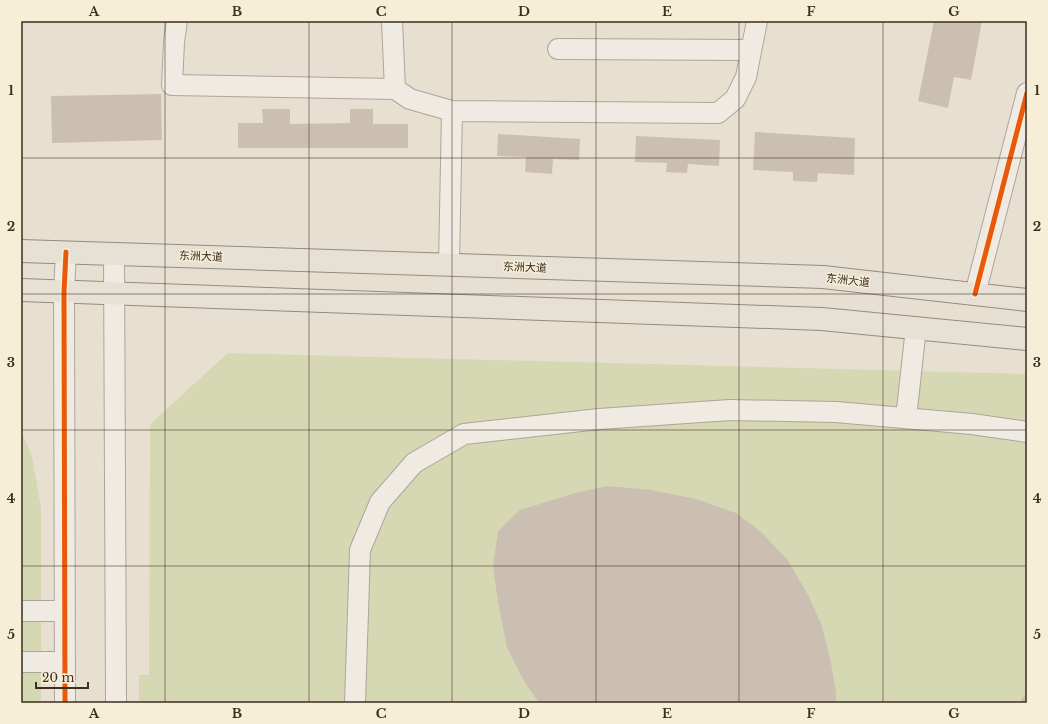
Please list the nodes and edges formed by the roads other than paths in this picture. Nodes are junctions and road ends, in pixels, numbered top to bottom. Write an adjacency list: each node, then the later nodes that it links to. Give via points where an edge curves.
1 (177, 21): 6 (street, via 172,84)
2 (392, 21): 6 (street)
3 (757, 21): 5 (street)
4 (558, 49): 5 (street)
5 (751, 50): 8 (street, via 746,77 735,100 718,113)
6 (395, 89): 8 (street, via 410,99)
7 (1027, 93): 16 (street)
8 (452, 110): 12 (street)
9 (21, 251): 10 (main road, 东洲大道)
10 (66, 252): 11 (main road, 东洲大道); 14 (street)
11 (114, 254): 12 (main road, 东洲大道); 15 (street)
12 (449, 264): 16 (main road, 东洲大道, via 823,277)
13 (21, 290): 14 (main road)
14 (64, 292): 15 (main road); 23 (street)
15 (114, 294): 18 (main road, via 822,320); 27 (street)
16 (975, 294): 17 (main road, 东洲大道)
17 (1027, 300)
18 (916, 328): 19 (main road); 20 (street)
19 (1027, 339)
20 (906, 418): 21 (street); 28 (street, via 836,412 730,410 599,419 464,434 414,463 380,502 360,550)
21 (1027, 432)
22 (21, 611): 23 (street)
23 (65, 611): 25 (street)
24 (21, 662): 25 (street)
25 (65, 662): 26 (street)
26 (65, 703)
27 (116, 703)
28 (355, 703)

